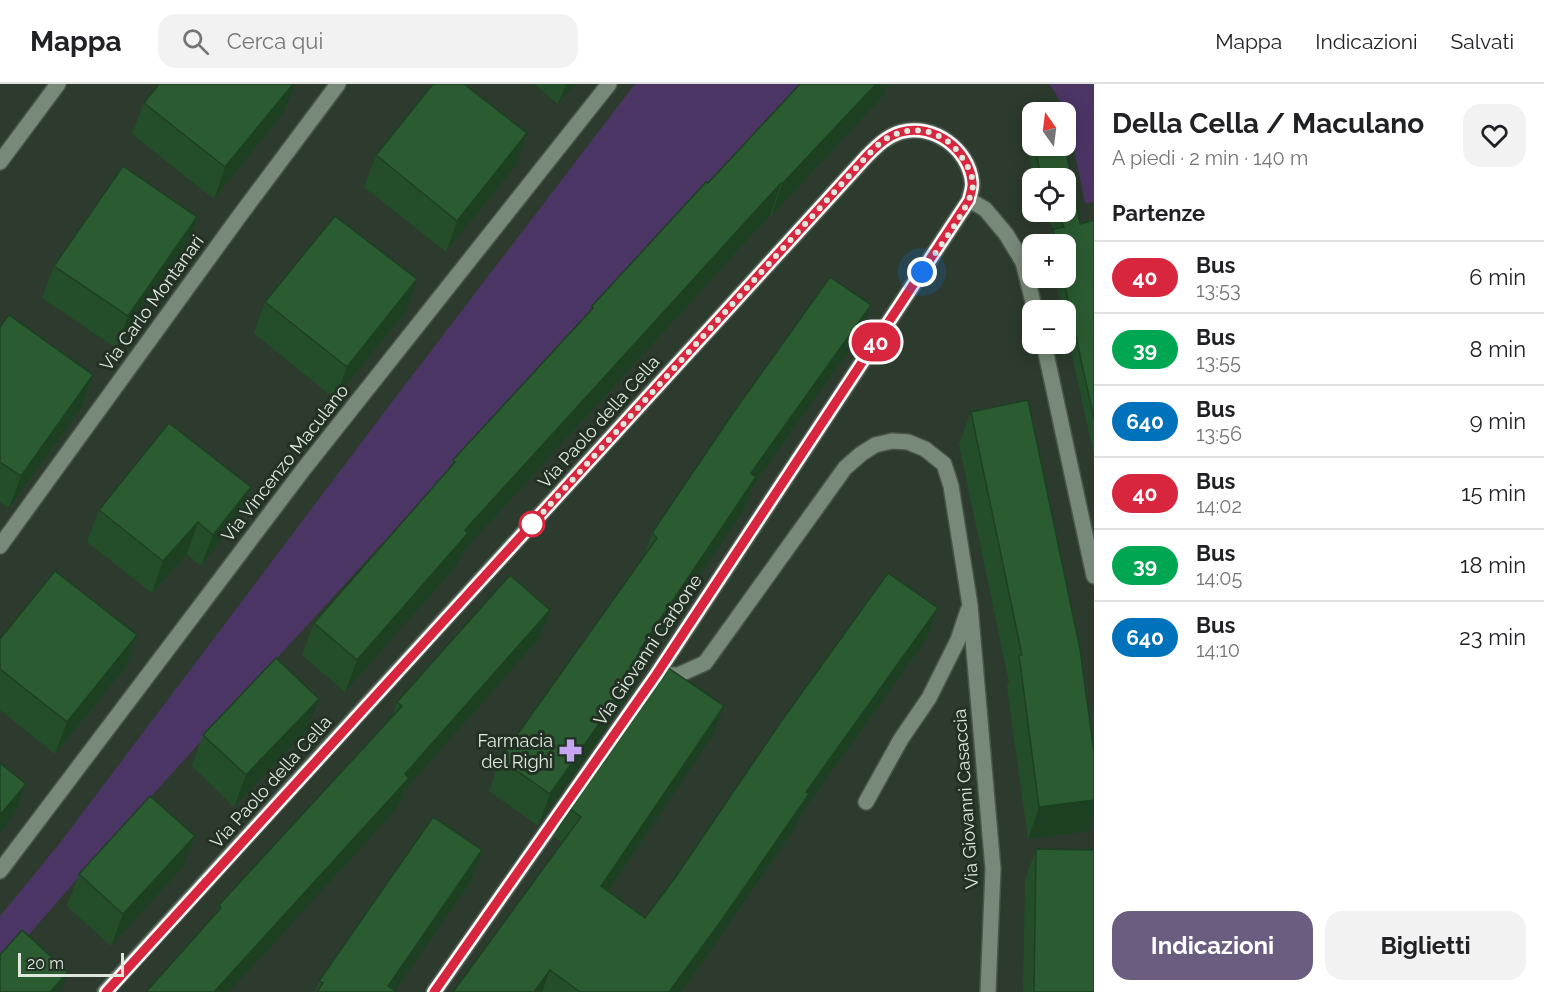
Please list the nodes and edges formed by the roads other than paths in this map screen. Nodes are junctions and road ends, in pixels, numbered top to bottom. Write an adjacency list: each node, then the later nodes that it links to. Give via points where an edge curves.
1 (58, 84): 4 (street)
2 (338, 84): 8 (street, Via Carlo Montanari)
3 (609, 84): 13 (street, Via Vincenzo Maculano, via 298,477)
4 (0, 162)
5 (969, 200): 6 (street, via 985,209 1006,234 1023,262); 11 (street, Via Giovanni Carbone); 14 (street, Via Paolo della Cella, via 973,184 969,169 960,153 936,134 919,129 900,132 883,141)
6 (1032, 300)
7 (1046, 354): 9 (street)
8 (0, 546)
9 (1094, 576)
10 (970, 605): 11 (street, Via Giovanni Casaccia, via 944,464 925,449 892,441 861,454 845,468 705,663 678,675); 12 (street, Via Giovanni Casaccia, via 958,640 929,698 901,739); 16 (street, Via Giovanni Casaccia, via 993,869)
11 (656, 675): 15 (street, Via Giovanni Carbone)
12 (867, 802)
13 (0, 871)
14 (105, 992)
15 (434, 992)
16 (988, 992)

